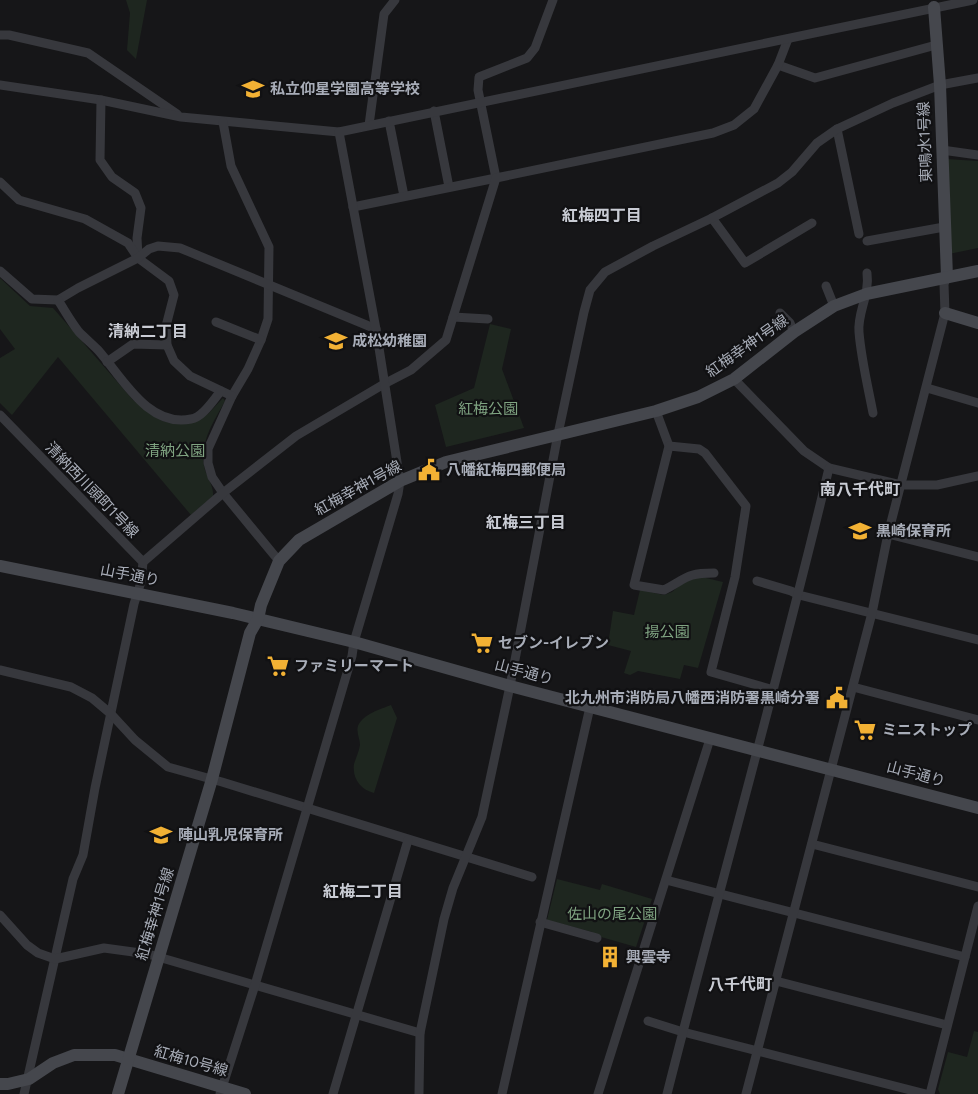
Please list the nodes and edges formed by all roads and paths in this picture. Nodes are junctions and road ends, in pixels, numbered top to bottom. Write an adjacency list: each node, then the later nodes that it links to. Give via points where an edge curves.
1 (395, 0): 18 (street, via 384,14)
2 (553, 0): 13 (street, via 535,48 527,58 479,76)
3 (973, 0): 4 (street)
4 (934, 4): 6 (street); 7 (street, 東鳴水1号線)
5 (0, 35): 15 (street, via 9,34 88,53)
6 (788, 39): 8 (street); 13 (street)
7 (936, 45): 8 (street, via 815,78); 11 (street, 東鳴水1号線)
8 (778, 65): 23 (street, via 754,109 734,125 712,133)
9 (978, 78): 11 (street)
10 (0, 85): 12 (street)
11 (940, 85): 19 (street); 21 (street, 東鳴水1号線)
12 (102, 100): 15 (street); 33 (street, via 100,160 112,177 135,193 141,208)
13 (481, 101): 14 (street); 23 (street)
14 (434, 111): 16 (street); 25 (street)
15 (181, 117): 17 (street)
16 (389, 121): 18 (street); 26 (street)
17 (223, 122): 20 (street); 38 (street, via 231,166 269,247)
18 (369, 124): 20 (street)
19 (837, 128): 28 (street, via 818,142 778,183); 31 (street)
20 (339, 132): 27 (street)
21 (942, 150): 22 (street); 30 (street, 東鳴水1号線)
22 (978, 155)
23 (496, 178): 25 (street); 45 (street)
24 (0, 182): 33 (street, via 19,200 85,219 128,243)
25 (448, 186): 26 (street)
26 (404, 196): 27 (street)
27 (353, 207): 49 (street)
28 (712, 218): 29 (street, via 745,263); 63 (street, via 605,272 590,290)
29 (812, 223)
30 (944, 227): 32 (street); 37 (street, 東鳴水1号線)
31 (859, 234)
32 (867, 240)
33 (138, 258): 38 (street, via 158,246 180,248); 41 (street); 52 (street, via 169,280 174,295 166,326)
34 (0, 271): 41 (street, via 32,299)
35 (978, 271): 37 (street, 紅梅幸神1号線)
36 (867, 273): 40 (street)
37 (947, 277): 40 (street, 紅梅幸神1号線); 44 (street, via 944,284)
38 (268, 286): 49 (street); 51 (street, via 268,319)
39 (826, 286): 42 (street)
40 (866, 294): 42 (street, 紅梅幸神1号線); 61 (street, via 858,330)
41 (58, 300): 53 (street, via 78,331)
42 (834, 306): 50 (street, 紅梅幸神1号線)
43 (780, 313): 50 (street)
44 (945, 313): 48 (street); 56 (street)
45 (453, 317): 46 (street); 55 (street, via 446,340 411,370)
46 (488, 319)
47 (216, 322): 51 (street)
48 (978, 323)
49 (376, 329): 55 (street)
50 (794, 332): 54 (street, 紅梅幸神1号線)
51 (261, 340): 58 (street)
52 (167, 345): 53 (street, via 133,344); 57 (street, via 174,362 190,376)
53 (107, 362): 57 (street, via 135,397 161,416 193,419)
54 (734, 379): 60 (street, 紅梅幸神1号線, via 698,397); 65 (street, via 804,451)
55 (384, 384): 67 (street); 69 (street, via 296,436)
56 (927, 388): 59 (street); 68 (street, via 912,424)
57 (221, 391): 58 (street)
58 (232, 396): 69 (street, via 208,449 212,476)
59 (978, 402)
60 (656, 411): 63 (street, 紅梅幸神1号線); 64 (street)
61 (873, 413)
62 (0, 415): 72 (street, 清納西川頭町1号線)
63 (558, 434): 67 (street, 紅梅幸神1号線, via 446,462); 84 (street)
64 (669, 446): 75 (street, via 634,585 664,590 684,577); 86 (street, via 699,449 705,453 746,506 736,577 711,672)
65 (829, 468): 68 (street); 78 (street)
66 (978, 476): 68 (street, via 937,485)
67 (400, 481): 73 (street, 紅梅幸神1号線, via 299,540); 82 (street)
68 (900, 485): 70 (street)
69 (222, 493): 72 (street); 73 (street)
70 (888, 534): 71 (street); 79 (street)
71 (978, 557)
72 (143, 562): 77 (street)
73 (279, 562): 80 (street, 紅梅幸神1号線)
74 (0, 566): 77 (street, 山手通り)
75 (714, 573)
76 (757, 581): 78 (street)
77 (138, 593): 80 (street, 山手通り); 88 (street)
78 (799, 595): 79 (street); 86 (street)
79 (872, 613): 81 (street); 85 (street)
80 (258, 618): 82 (street, 山手通り); 93 (street, 紅梅幸神1号線, via 250,634)
81 (978, 640)
82 (354, 642): 84 (street, 山手通り); 94 (street)
83 (0, 670): 88 (street, via 71,687 92,698)
84 (510, 686): 87 (street, 山手通り); 98 (street, via 482,817)
85 (853, 687): 89 (street); 92 (street)
86 (774, 690): 91 (street)
87 (590, 707): 90 (street, 山手通り); 106 (street)
88 (111, 714): 93 (street, via 168,768); 110 (street, via 83,855 73,878)
89 (978, 720)
90 (710, 739): 91 (street, 山手通り); 100 (street)
91 (756, 750): 92 (street, 山手通り); 102 (street)
92 (831, 768): 95 (street, 山手通り); 97 (street)
93 (212, 779): 94 (street); 109 (street, 紅梅幸神1号線)
94 (306, 808): 96 (street); 112 (street)
95 (978, 808)
96 (408, 840): 98 (street); 113 (street)
97 (812, 844): 101 (street); 104 (street)
98 (465, 857): 99 (street); 117 (street, via 444,919)
99 (532, 877)
100 (666, 880): 102 (street); 129 (street)
101 (978, 887)
102 (719, 893): 104 (street); 116 (street)
103 (978, 906): 108 (street)
104 (793, 913): 108 (street); 111 (street)
105 (0, 915): 110 (street, via 27,945)
106 (540, 922): 107 (street); 128 (street)
107 (597, 938)
108 (965, 957): 115 (street)
109 (158, 958): 110 (street, via 104,948); 112 (street); 119 (street, 紅梅幸神1号線)
110 (55, 959): 120 (street)
111 (776, 981): 115 (street); 118 (street)
112 (255, 985): 113 (street); 122 (street)
113 (356, 1015): 117 (street); 126 (street)
114 (648, 1022): 116 (street)
115 (947, 1025): 133 (street)
116 (683, 1032): 118 (street); 130 (street)
117 (420, 1033): 127 (street)
118 (757, 1051): 131 (street); 132 (street)
119 (128, 1060): 120 (street, 紅梅10号線, via 115,1055 74,1055); 122 (street, 紅梅10号線); 124 (street, 紅梅幸神1号線)
120 (28, 1079): 121 (street); 123 (street)
121 (0, 1084)
122 (222, 1091): 125 (street, 紅梅10号線)
123 (24, 1094)
124 (118, 1094)
125 (245, 1094)
126 (333, 1094)
127 (419, 1094)
128 (502, 1094)
129 (598, 1094)
130 (667, 1094)
131 (746, 1094)
132 (926, 1094)
133 (930, 1094)

